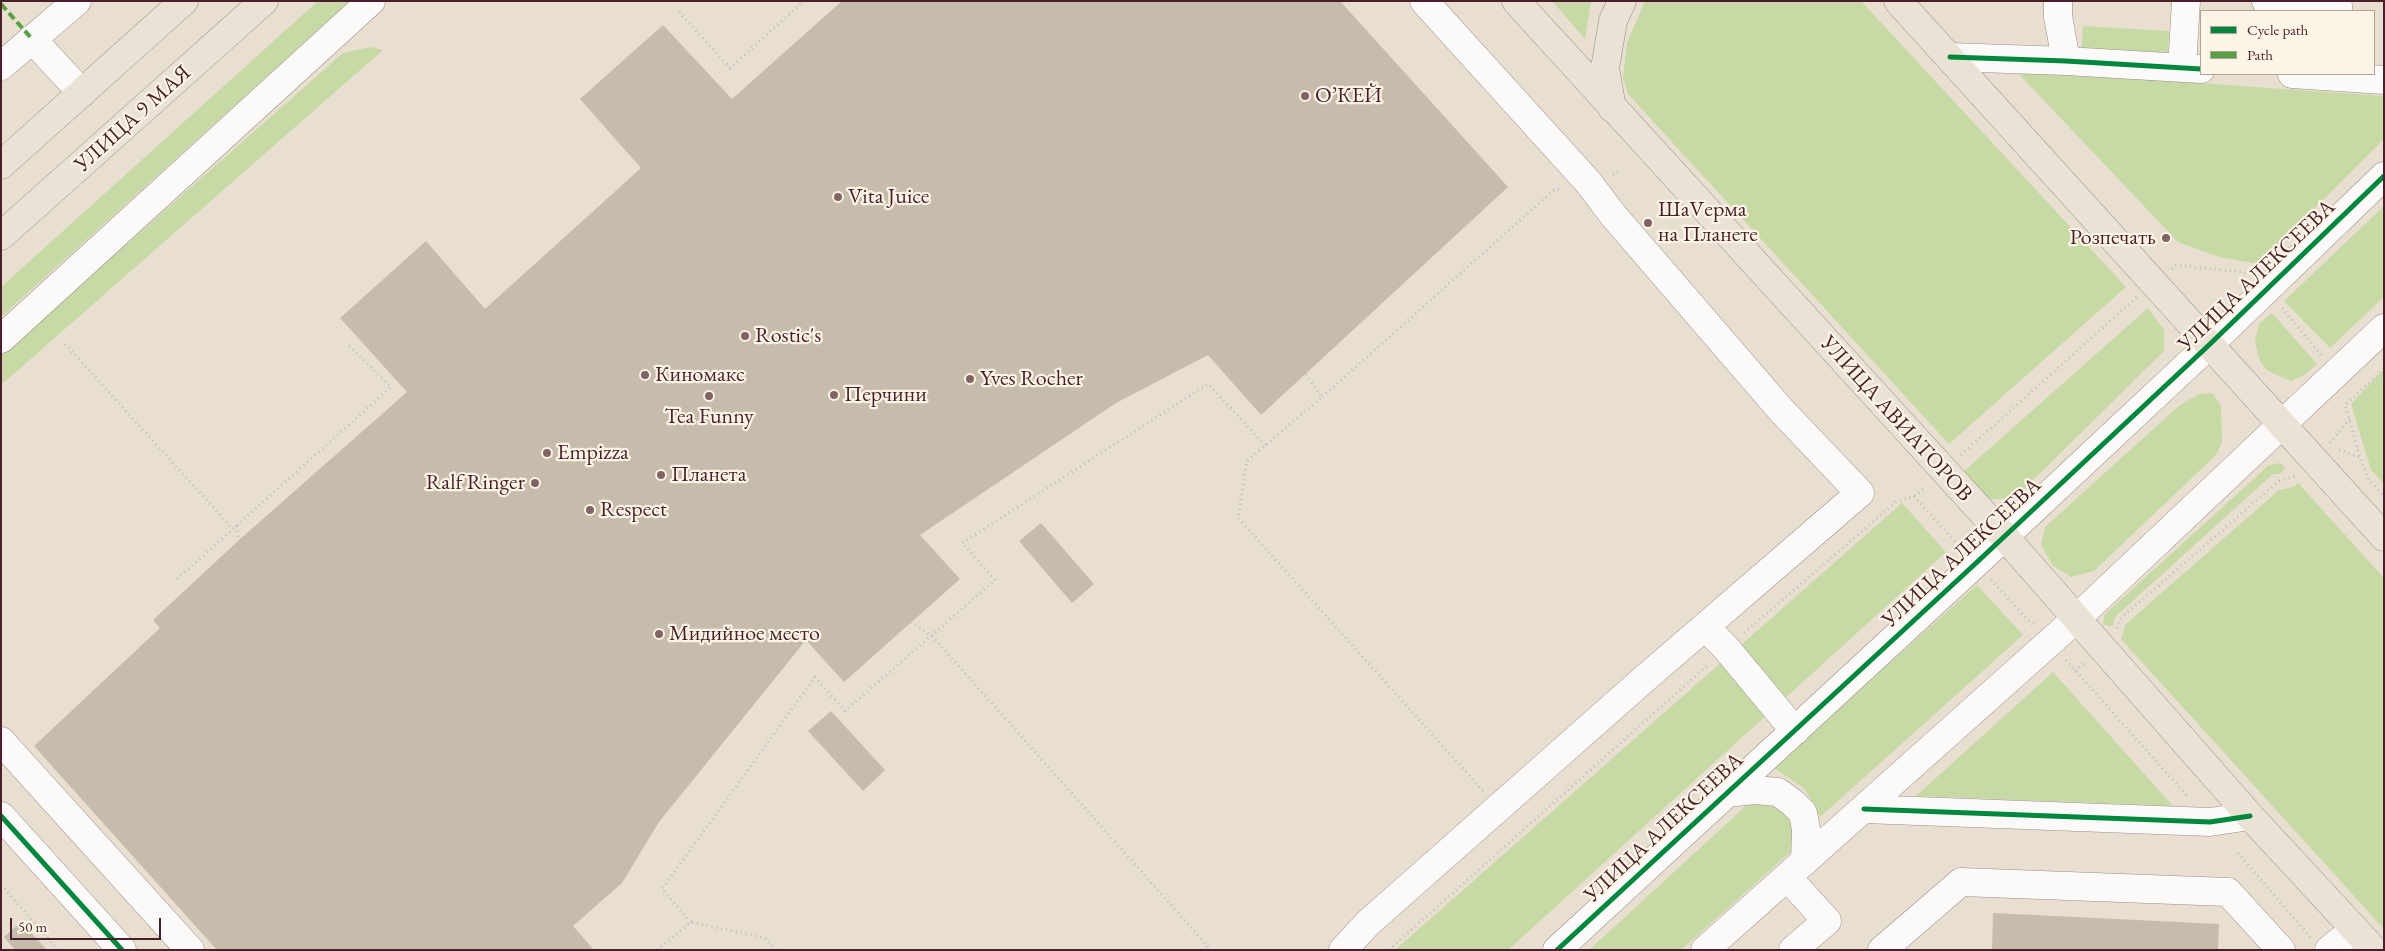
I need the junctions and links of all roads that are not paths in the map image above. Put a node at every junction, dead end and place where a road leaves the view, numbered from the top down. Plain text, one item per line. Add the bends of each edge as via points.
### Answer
1 (77, 1) edge
2 (184, 1) edge
3 (264, 1) edge
4 (371, 1) edge
5 (1424, 1) edge
6 (1516, 1) edge
7 (1622, 1) edge
8 (1898, 1) edge
9 (2058, 1) edge
10 (2186, 1) edge
11 (2266, 1) edge
12 (2338, 10) edge
13 (32, 39) junction
14 (1950, 57) junction
15 (2066, 61) junction
16 (1, 66) edge
17 (2192, 68) edge
18 (2334, 75) edge
19 (2384, 80) edge
20 (82, 92) junction
21 (1612, 108) junction
22 (1, 166) edge
23 (2384, 176) edge
24 (1, 236) edge
25 (2384, 328) edge
26 (1, 339) edge
27 (2209, 345) junction
28 (2282, 424) junction
29 (2004, 536) junction
30 (2384, 537) edge
31 (2077, 618) junction
32 (1705, 627) junction
33 (1794, 731) junction
34 (1, 741) edge
35 (1726, 793) junction
36 (1864, 808) junction
37 (1, 816) edge
38 (2250, 816) junction
39 (1796, 870) junction
40 (2354, 929) junction
41 (2323, 947) edge
42 (1710, 948) edge
43 (1348, 949) edge
44 (122, 950) edge
45 (190, 950) edge
46 (1557, 950) edge
47 (1793, 950) edge
48 (1882, 950) edge
49 (2280, 950) edge
50 (2374, 950) edge

1 - 13 street
2 - 20 main road
3 - 24 main road, УЛИЦА 9 МАЯ
4 - 26 street
5 - 32 street via 1588,182 1781,410 1860,493
6 - 21 main road, УЛИЦА АВИАТОРОВ
7 - 21 main road via 1613,20 1605,68
8 - 14 main road
9 - 15 street
10 - 17 street
11 - 12 street via 2338,6
13 - 16 street
13 - 20 street
14 - 15 street
14 - 27 main road
15 - 17 street
18 - 19 street
20 - 22 main road
21 - 29 main road, УЛИЦА АВИАТОРОВ
23 - 27 street, УЛИЦА АЛЕКСЕЕВА
25 - 28 street
27 - 28 main road
27 - 29 street, УЛИЦА АЛЕКСЕЕВА
28 - 30 main road
28 - 31 street
29 - 31 main road, УЛИЦА АВИАТОРОВ
29 - 33 street, УЛИЦА АЛЕКСЕЕВА
31 - 36 street
31 - 38 main road, УЛИЦА АВИАТОРОВ
32 - 33 street
32 - 43 street via 1368,923
33 - 35 street, УЛИЦА АЛЕКСЕЕВА
34 - 45 street
35 - 39 street via 1778,792 1803,813 1806,830
35 - 46 street, УЛИЦА АЛЕКСЕЕВА
36 - 38 street via 2210,822
36 - 39 street
37 - 44 street
38 - 40 main road, УЛИЦА АВИАТОРОВ
39 - 42 street
39 - 47 street via 1826,921
40 - 41 street
40 - 50 main road, УЛИЦА АВИАТОРОВ
48 - 49 street via 1961,882 2228,892

